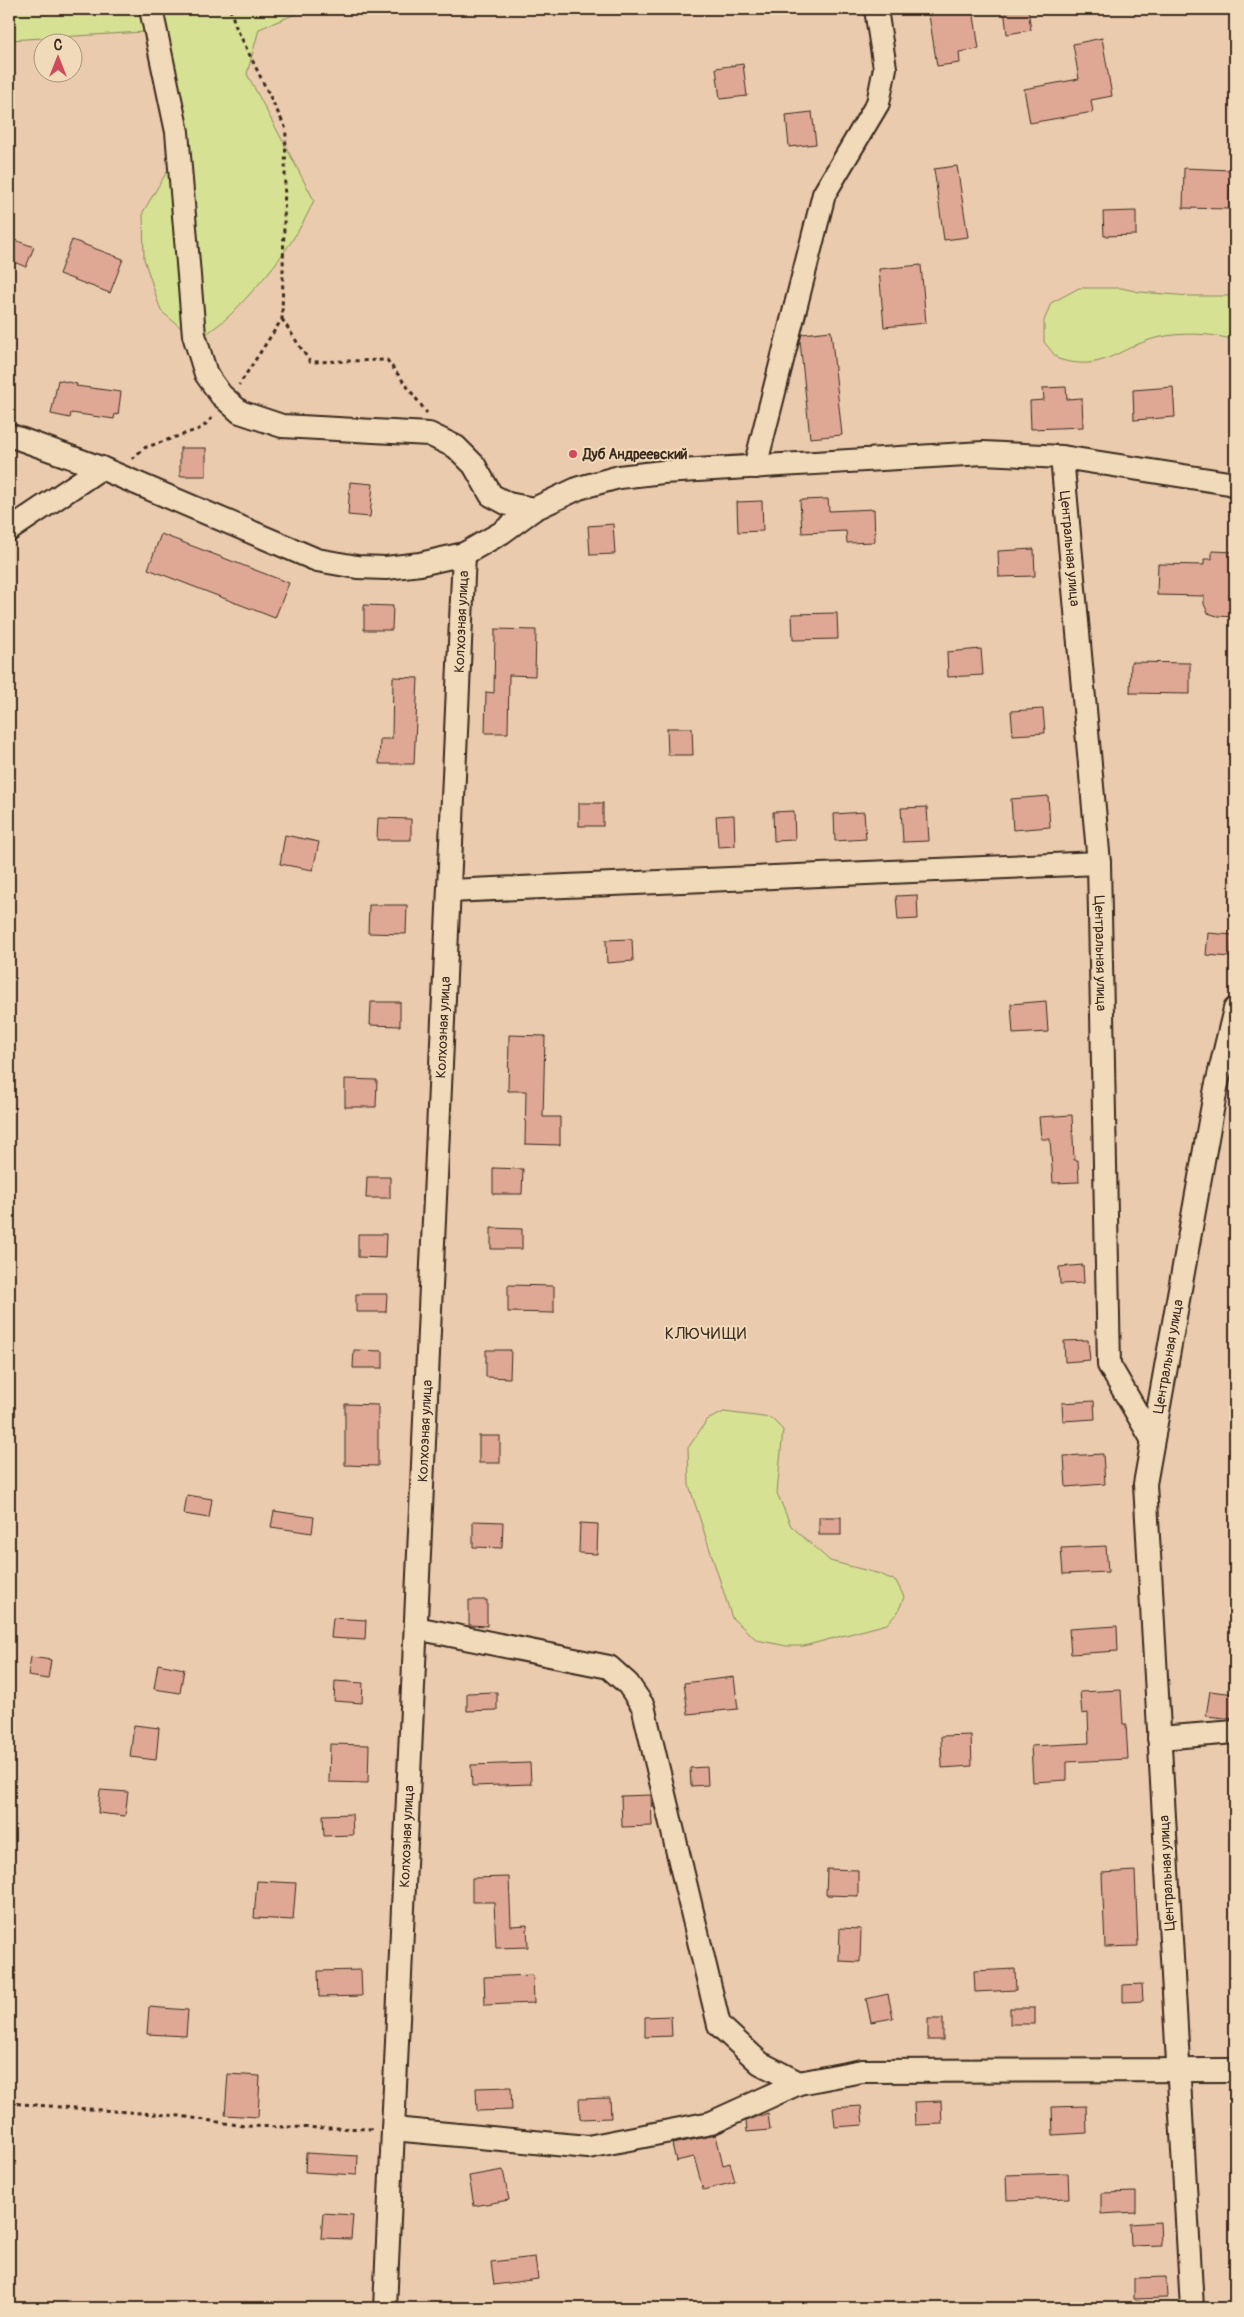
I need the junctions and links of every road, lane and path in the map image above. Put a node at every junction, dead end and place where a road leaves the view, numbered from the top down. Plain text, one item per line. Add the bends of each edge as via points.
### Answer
1 (151, 9) edge
2 (230, 9) edge
3 (876, 9) edge
4 (282, 318) junction
5 (228, 402) junction
6 (9, 435) edge
7 (450, 444) junction
8 (1062, 457) junction
9 (755, 467) junction
10 (108, 471) junction
11 (1235, 484) edge
12 (534, 509) junction
13 (9, 530) edge
14 (464, 554) junction
15 (1099, 863) junction
16 (449, 891) junction
17 (1235, 1009) edge
18 (1226, 1090) edge
19 (1152, 1439) junction
20 (416, 1628) junction
21 (1235, 1732) edge
22 (1159, 1738) junction
23 (1235, 2070) edge
24 (1178, 2071) junction
25 (799, 2083) junction
26 (9, 2102) edge
27 (393, 2129) junction
28 (386, 2308) edge
29 (1192, 2308) edge

1 - 5 street via 177,132 194,335 206,374
2 - 4 path via 286,128
3 - 9 street via 885,68 878,103 824,194
4 - 5 path
4 - 7 path via 310,362 386,360
5 - 7 street via 240,412 282,426 429,434
5 - 10 path via 202,428 144,448
6 - 10 street
7 - 12 street via 474,465 491,495 508,504
8 - 9 street via 983,453
8 - 11 street
8 - 15 street, Центральная улица
9 - 12 street via 619,477 578,488
10 - 13 street
10 - 14 street via 317,560 386,568
12 - 14 street
14 - 16 street, Колхозная улица
15 - 16 street
15 - 19 street, Центральная улица via 1109,1364
16 - 20 street, Колхозная улица
17 - 18 street, Центральная улица
18 - 19 street, Центральная улица
19 - 22 street, Центральная улица via 1145,1484
20 - 25 street via 609,1667 628,1684 643,1706 719,2024 760,2063
20 - 27 street, Колхозная улица
21 - 22 street
22 - 24 street, Центральная улица
23 - 24 street
24 - 25 street via 862,2070
24 - 29 street, Центральная улица
25 - 27 street via 711,2123 588,2147
26 - 27 path via 180,2116 244,2126
27 - 28 street, Колхозная улица

